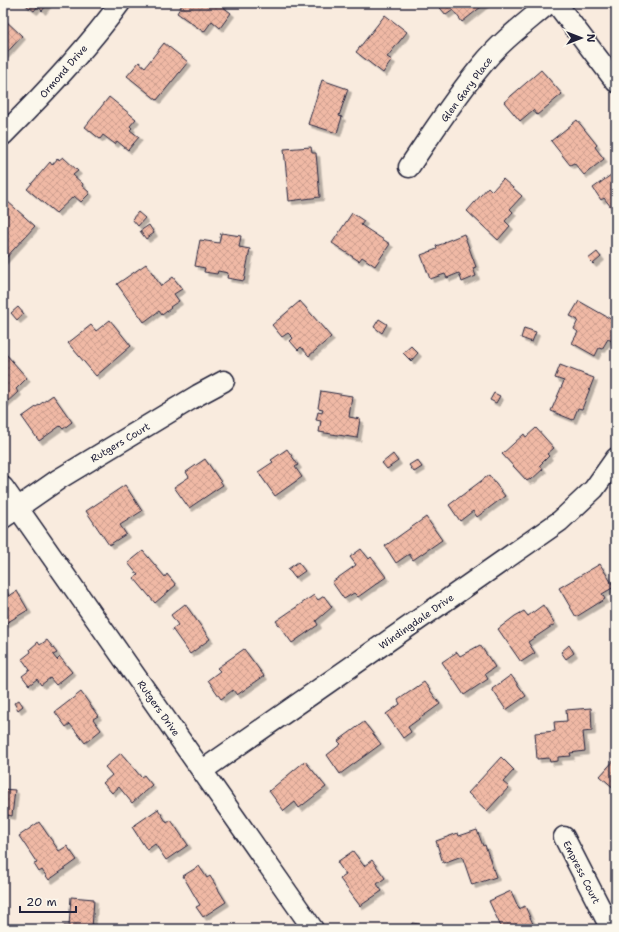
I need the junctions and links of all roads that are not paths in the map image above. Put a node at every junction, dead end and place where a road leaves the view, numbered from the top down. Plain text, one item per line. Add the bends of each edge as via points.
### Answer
1 (120, 3) edge
2 (549, 3) edge
3 (556, 3) edge
4 (616, 82) edge
5 (3, 135) edge
6 (409, 167) dead end
7 (224, 381) dead end
8 (616, 458) edge
9 (3, 488) edge
10 (10, 513) edge
11 (203, 770) junction
12 (564, 837) dead end
13 (313, 929) edge
14 (611, 929) edge

1 - 5 street, Ormond Drive via 45,92
2 - 6 street, Glen Gary Place via 507,39 483,64
3 - 4 street
7 - 10 street, Rutgers Court via 59,479
8 - 11 street, Windingdale Drive via 594,489 560,521
9 - 10 street, Rutgers Drive
10 - 11 street, Rutgers Drive
11 - 13 street, Rutgers Drive
12 - 14 street, Empress Court

